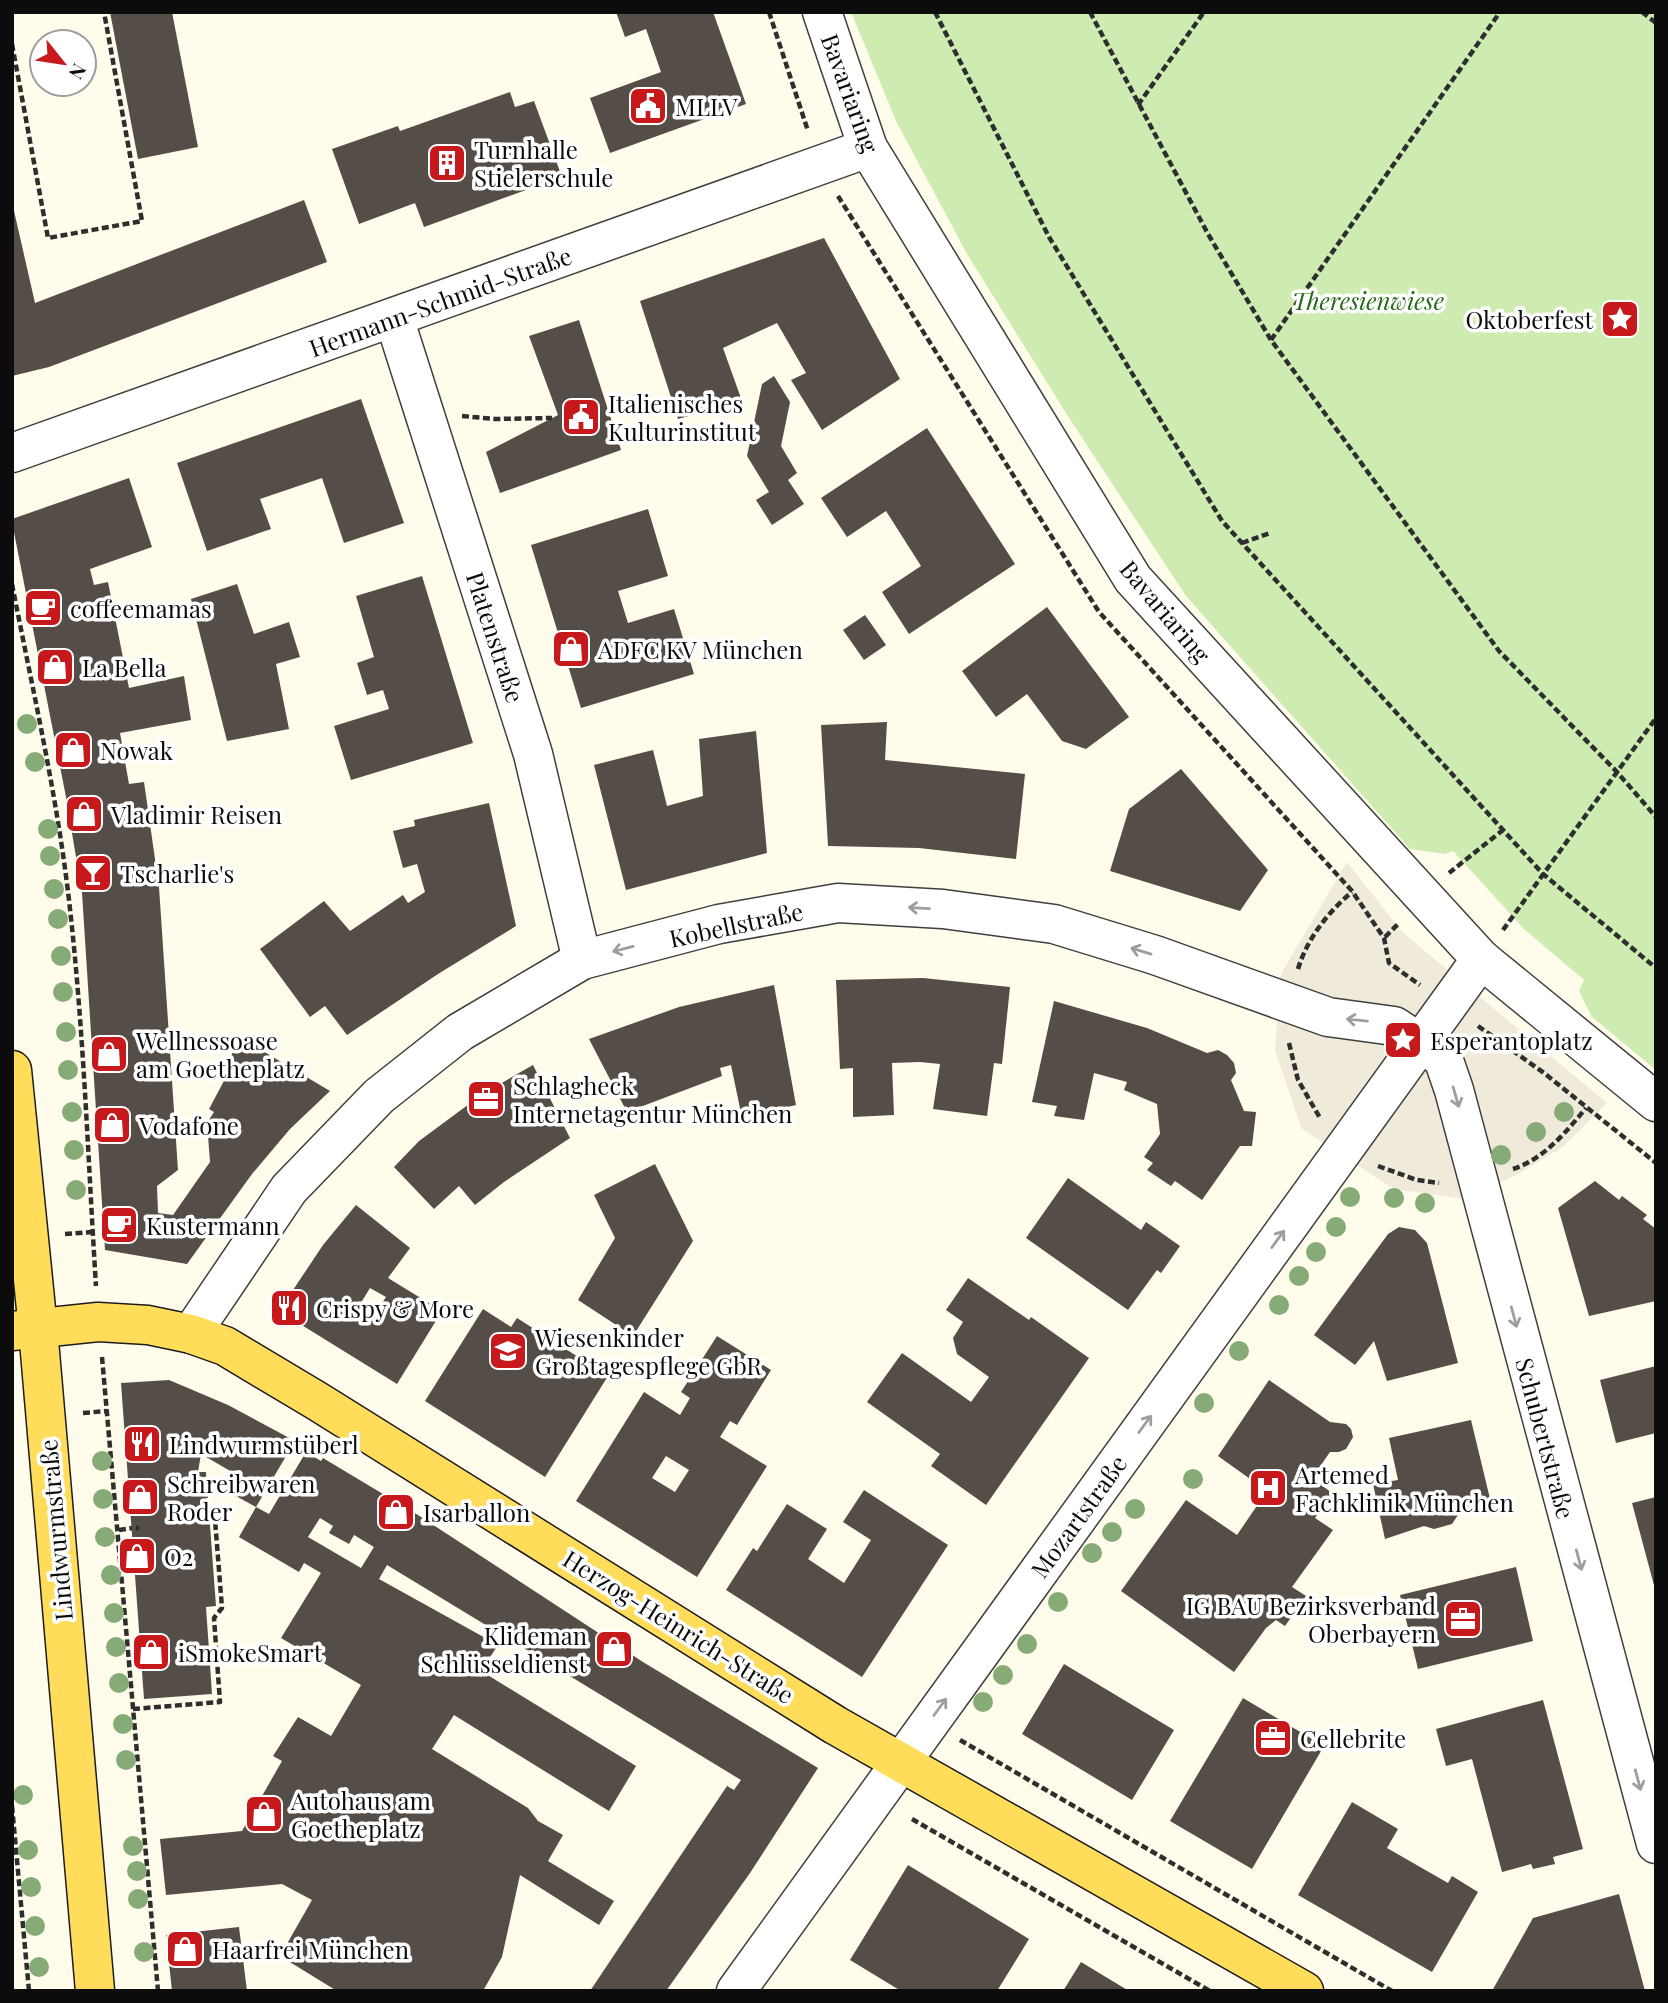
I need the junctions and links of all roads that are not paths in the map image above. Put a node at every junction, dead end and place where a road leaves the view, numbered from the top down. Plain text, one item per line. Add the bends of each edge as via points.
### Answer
1 (821, 12) edge
2 (868, 148) junction
3 (394, 317) junction
4 (12, 453) edge
5 (1482, 959) junction
6 (582, 960) junction
7 (1421, 1042) junction
8 (12, 1070) edge
9 (1656, 1102) edge
10 (25, 1330) edge
11 (191, 1334) junction
12 (900, 1763) junction
13 (1656, 1844) edge
14 (95, 1991) edge
15 (736, 1991) edge
16 (1304, 1991) edge

1 - 2 street, Bavariaring
2 - 3 street, Hermann-Schmid-Straße
2 - 5 street, Bavariaring via 1133,579
3 - 4 street, Hermann-Schmid-Straße
3 - 6 street, Platenstraße via 533,754
5 - 7 street
5 - 9 street, Bavariaring
7 -> 6 street, Kobellstraße via 1394,1026 1328,1017 1054,924 943,909 838,903 719,924
6 - 11 street, Kobellstraße via 460,1032 379,1096 289,1189
12 -> 7 street, Mozartstraße
7 -> 13 street, Schubertstraße via 1443,1058 1454,1090
8 - 10 main road, Lindwurmstraße
10 - 11 main road, Herzog-Heinrich-Straße via 98,1322
10 - 14 main road, Lindwurmstraße
11 - 12 main road, Herzog-Heinrich-Straße via 257,1364
12 - 15 street, Mozartstraße
12 - 16 main road, Herzog-Heinrich-Straße

